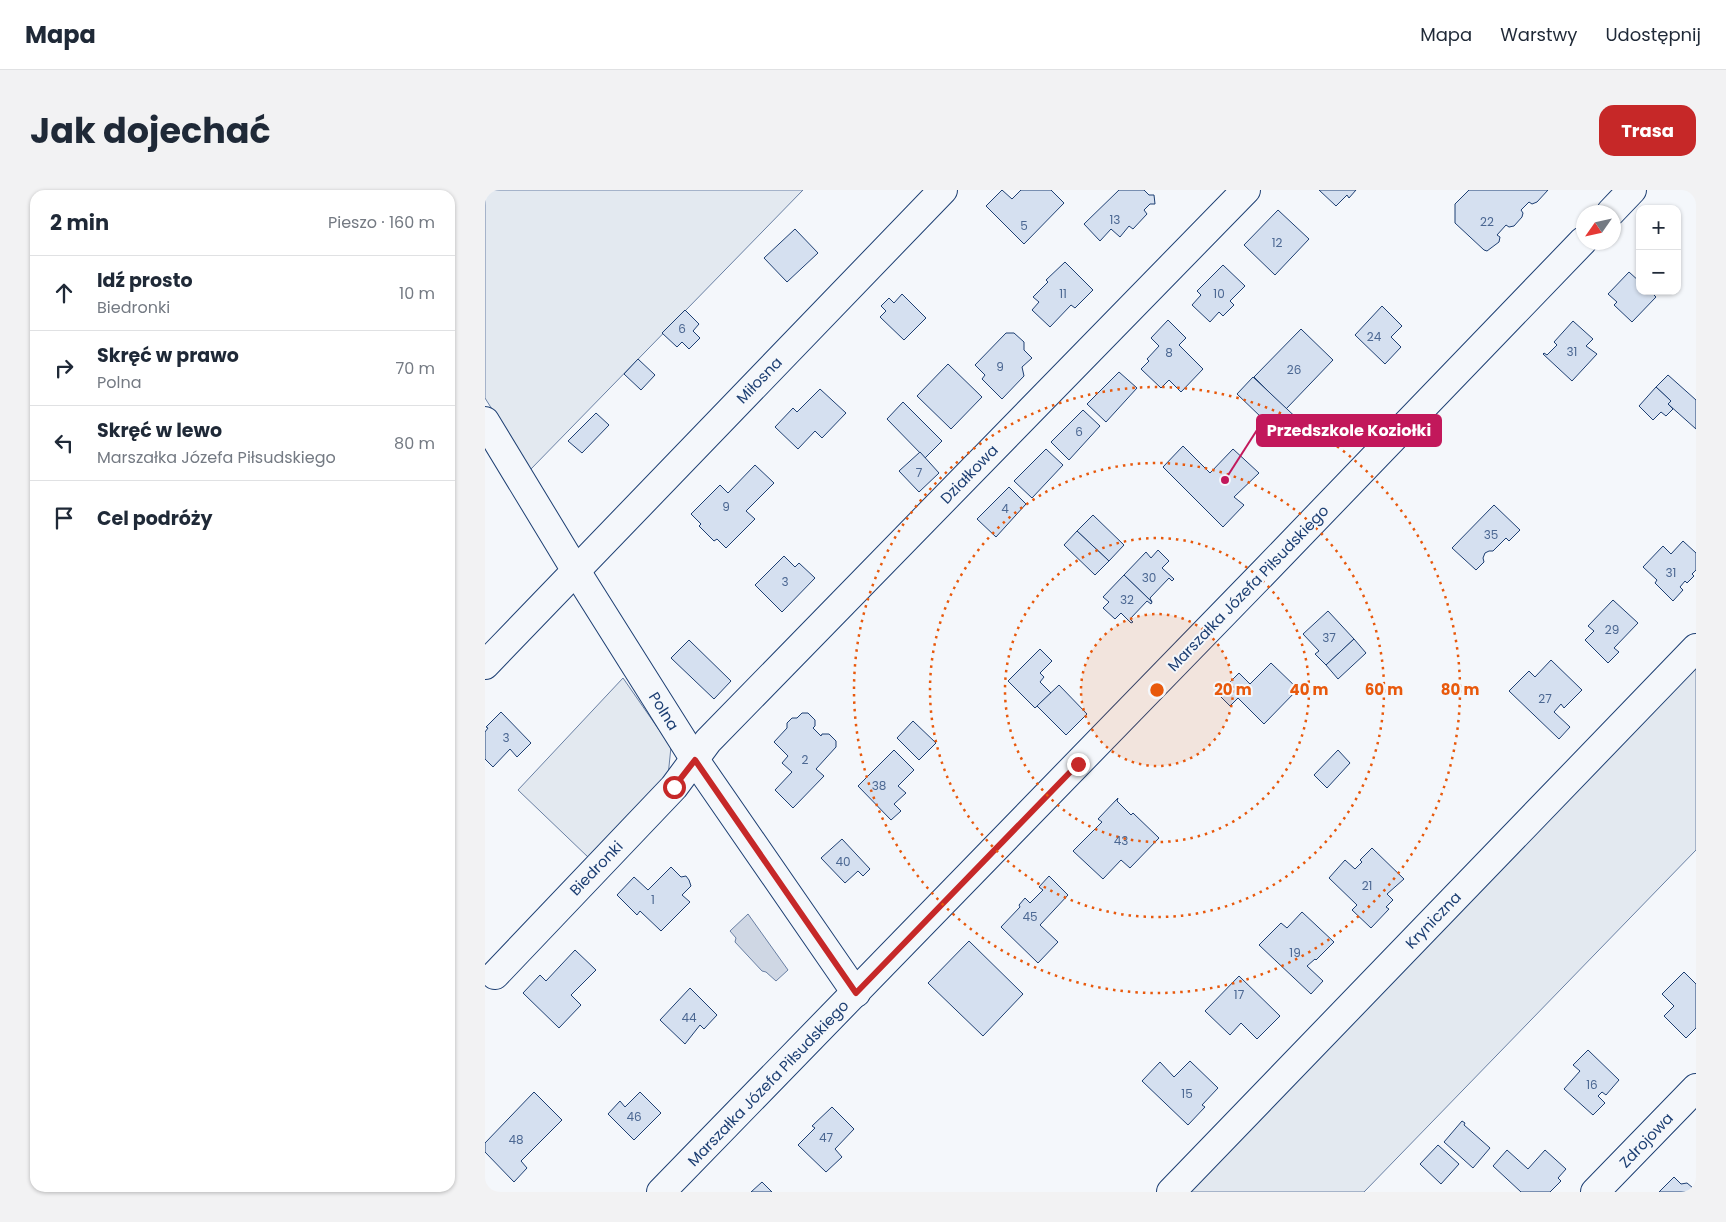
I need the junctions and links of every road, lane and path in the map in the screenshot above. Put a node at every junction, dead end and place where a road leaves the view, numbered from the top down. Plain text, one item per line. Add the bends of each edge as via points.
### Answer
1 (943, 190) edge
2 (1246, 190) edge
3 (1632, 190) edge
4 (1618, 205) edge
5 (1576, 248) edge
6 (485, 422) edge
7 (576, 571) junction
8 (1696, 648) edge
9 (485, 665) edge
10 (695, 760) junction
11 (495, 975) dead end
12 (856, 993) junction
13 (1696, 1088) edge
14 (661, 1192) edge
15 (1171, 1192) edge
16 (1595, 1192) edge

1 - 7 street, Miłosna
2 - 10 street, Działkowa via 708,741
3 - 4 street
5 - 12 street, Marszałka Józefa Piłsudskiego
6 - 7 street, Polna
7 - 9 street, Miłosna
7 - 10 street, Polna
8 - 15 street, Kryniczna
10 - 11 street, Biedronki via 674,787
10 - 12 street, Polna
12 - 14 street, Marszałka Józefa Piłsudskiego
13 - 16 street, Zdrojowa

